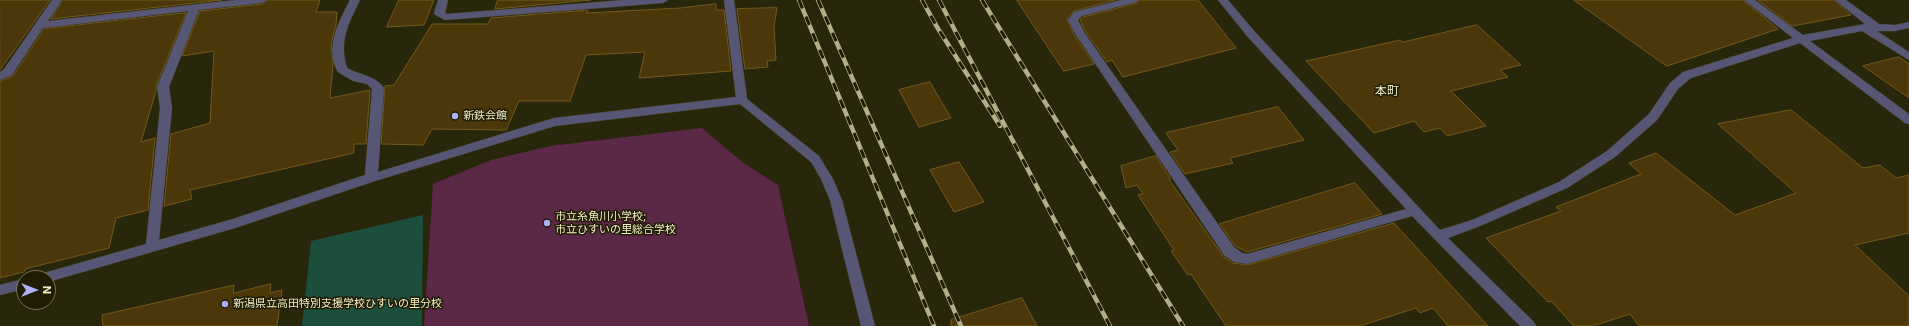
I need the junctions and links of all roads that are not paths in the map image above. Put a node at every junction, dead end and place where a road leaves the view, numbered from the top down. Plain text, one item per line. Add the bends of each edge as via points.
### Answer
1 (58, 0) edge
2 (262, 0) edge
3 (355, 0) edge
4 (443, 0) edge
5 (663, 0) edge
6 (729, 0) edge
7 (1133, 0) edge
8 (1223, 0) edge
9 (1749, 0) edge
10 (1840, 0) edge
11 (195, 8) junction
12 (41, 25) junction
13 (1909, 25) edge
14 (1864, 27) junction
15 (1876, 27) junction
16 (1802, 39) junction
17 (1909, 57) edge
18 (0, 76) edge
19 (742, 100) junction
20 (1909, 120) edge
21 (371, 178) junction
22 (1415, 211) junction
23 (1438, 236) junction
24 (152, 247) junction
25 (56, 275) edge
26 (16, 286) edge
27 (0, 290) edge
28 (868, 326) edge
29 (1529, 326) edge

1 - 12 street
2 - 11 street
3 - 21 street via 339,34 338,56 342,70 357,78 371,81 378,88
4 - 5 street via 438,14 445,17
6 - 19 street
7 - 22 street via 1078,14 1073,20 1229,251 1247,259
8 - 22 street via 1251,34
9 - 16 street
10 - 15 street
11 - 12 street
11 - 24 street via 163,87 166,108
12 - 18 street via 8,72
13 - 15 street via 1895,28
14 - 15 street
14 - 16 street
14 - 17 street
16 - 20 street
16 - 23 street via 1687,75 1674,86 1653,116 1611,154 1563,185 1476,223
19 - 21 street via 554,122
19 - 28 street via 815,159 827,179 836,200
21 - 24 street via 235,223
22 - 23 street
23 - 29 street
24 - 25 street
26 - 27 street

